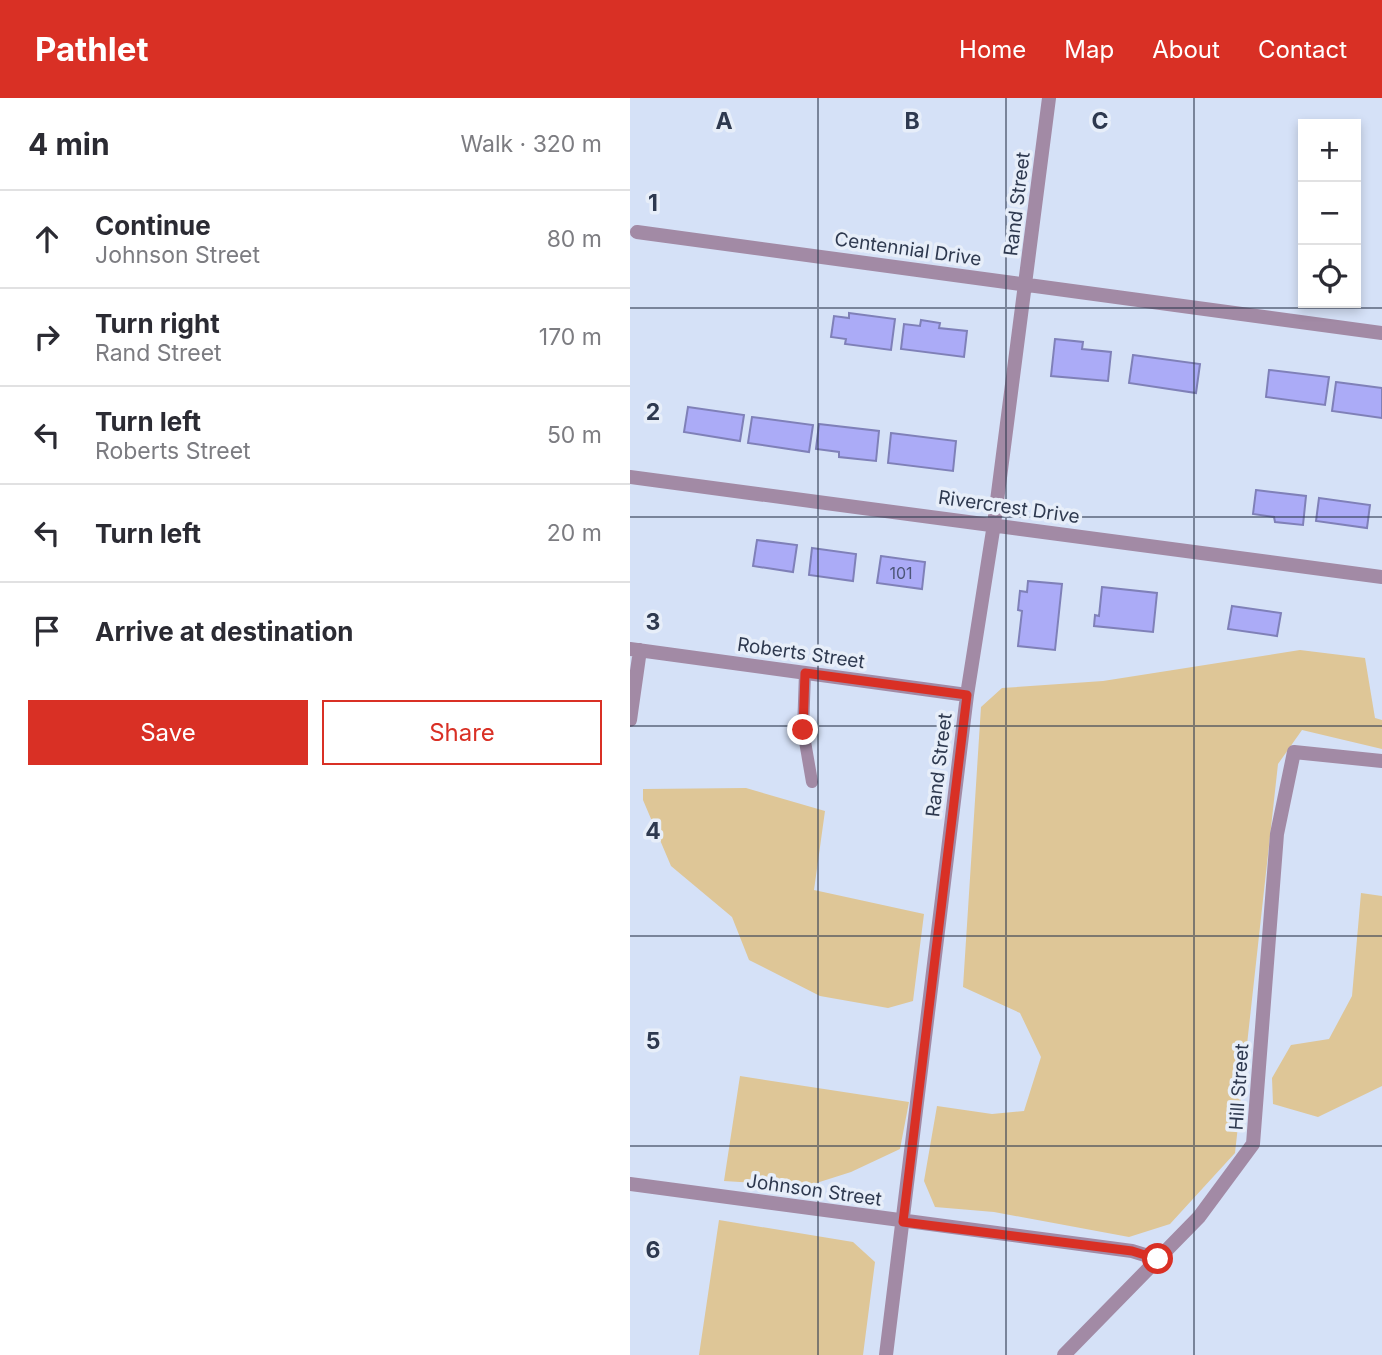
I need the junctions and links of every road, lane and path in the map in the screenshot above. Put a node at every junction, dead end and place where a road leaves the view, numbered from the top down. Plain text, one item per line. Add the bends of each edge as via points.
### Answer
1 (1049, 98) edge
2 (637, 232) dead end
3 (1026, 285) junction
4 (1382, 333) edge
5 (630, 477) edge
6 (994, 524) junction
7 (1382, 577) edge
8 (635, 650) edge
9 (805, 673) junction
10 (967, 695) junction
11 (630, 720) edge
12 (1382, 761) edge
13 (812, 782) dead end
14 (630, 1184) edge
15 (903, 1222) junction
16 (1158, 1259) junction
17 (886, 1355) edge
18 (1064, 1355) edge

1 - 3 street, Rand Street
2 - 3 street, Centennial Drive
3 - 4 street, Centennial Drive
3 - 6 street, Rand Street
5 - 6 street, Rivercrest Drive
6 - 7 street, Rivercrest Drive
6 - 10 street, Rand Street
8 - 9 street, Roberts Street
8 - 11 street
9 - 10 street, Roberts Street
9 - 13 lane via 803,730
10 - 15 street, Rand Street
12 - 16 street, Hill Street via 1294,752 1277,834 1254,1144 1199,1217
14 - 15 street, Johnson Street
15 - 16 street, Johnson Street via 1132,1251
15 - 17 street, Rand Street
16 - 18 street, Hill Street

